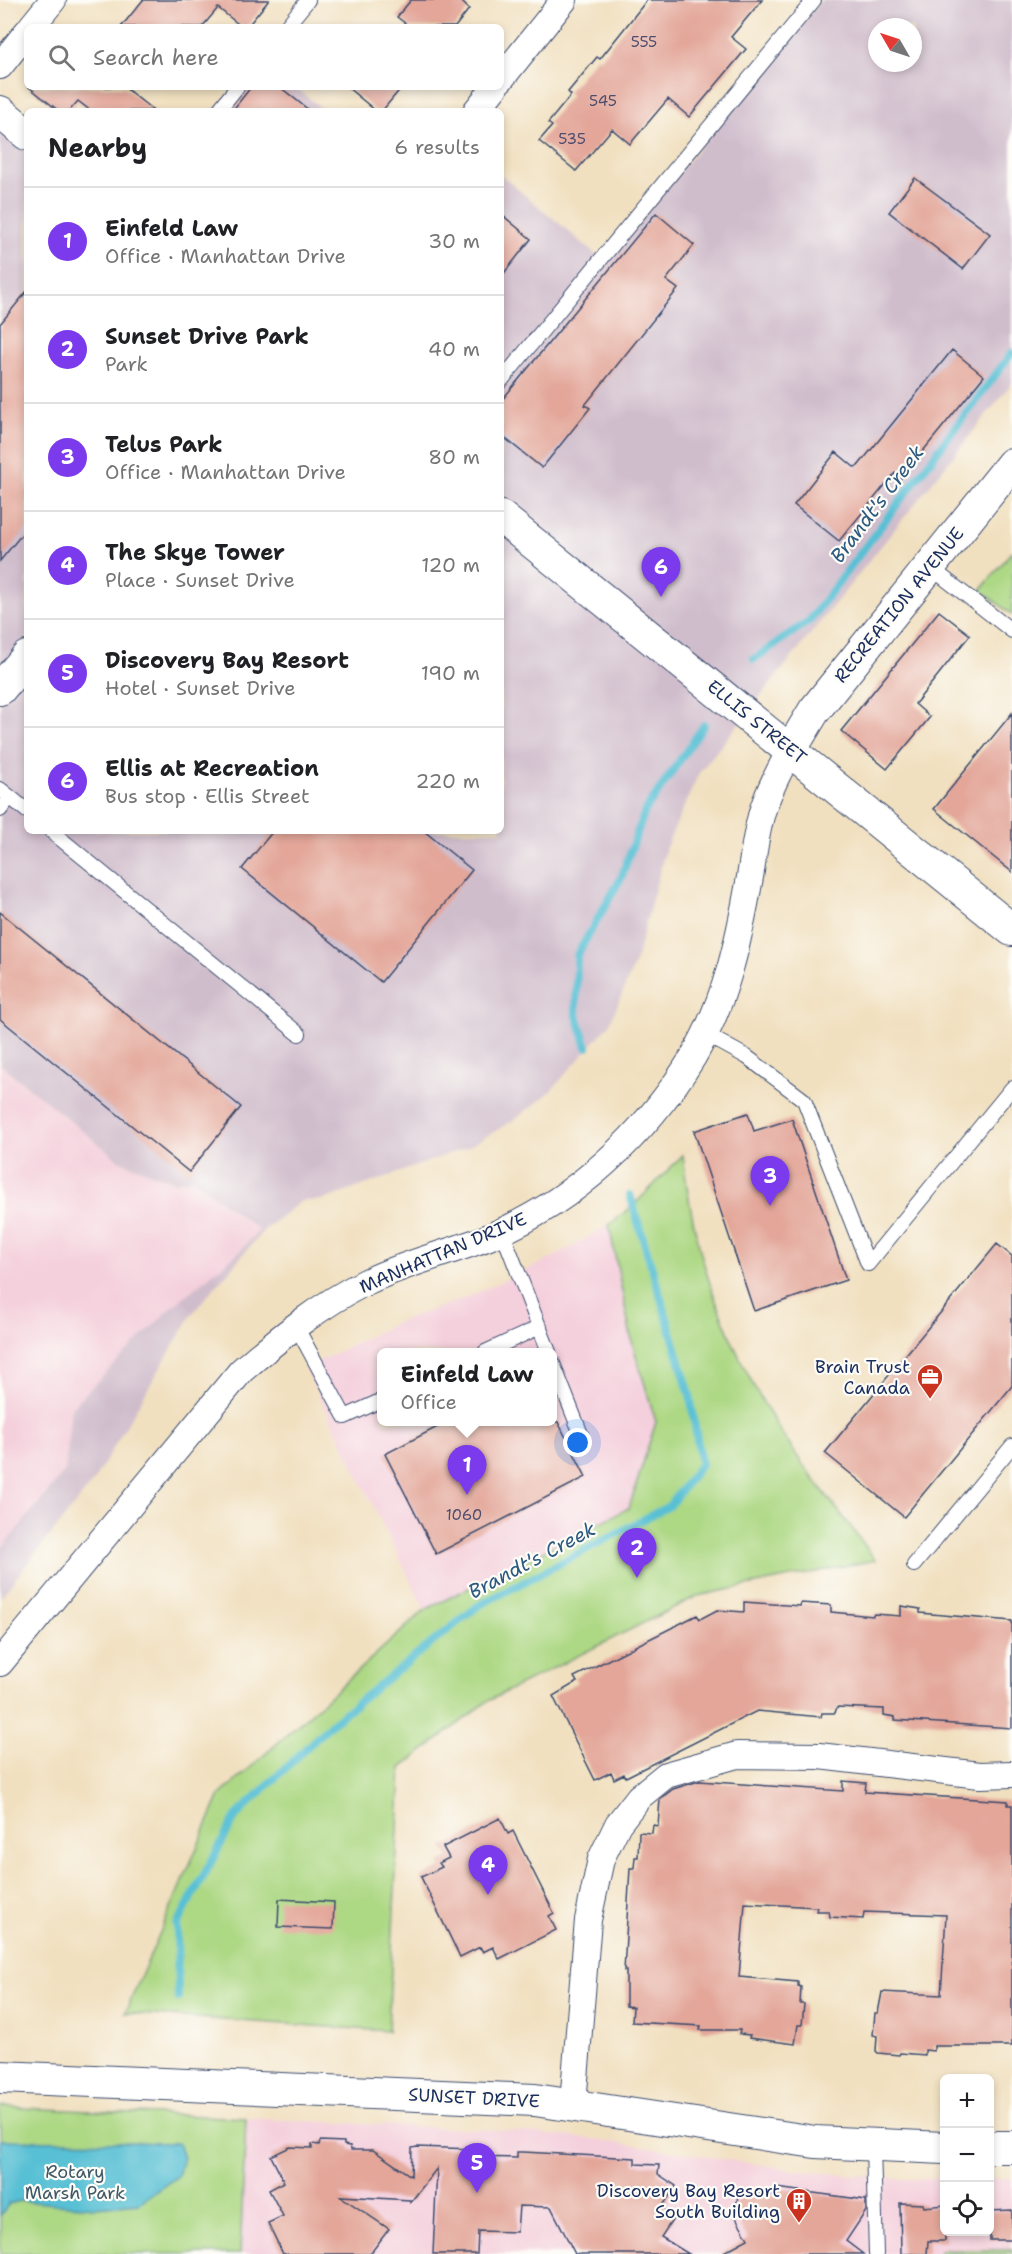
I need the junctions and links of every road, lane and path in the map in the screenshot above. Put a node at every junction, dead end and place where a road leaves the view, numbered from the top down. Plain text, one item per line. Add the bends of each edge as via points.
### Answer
1 (53, 0) edge
2 (308, 0) edge
3 (564, 0) edge
4 (814, 0) edge
5 (33, 24) edge
6 (288, 24) edge
7 (24, 36) edge
8 (0, 66) edge
9 (504, 75) edge
10 (235, 90) edge
11 (493, 90) edge
12 (220, 108) edge
13 (478, 108) edge
14 (0, 112) edge
15 (24, 132) edge
16 (504, 377) edge
17 (1012, 465) edge
18 (504, 520) edge
19 (930, 567) junction
20 (1012, 631) edge
21 (24, 661) edge
22 (0, 689) edge
23 (791, 749) junction
24 (5, 793) edge
25 (24, 809) edge
26 (0, 810) edge
27 (55, 834) edge
28 (1012, 930) edge
29 (299, 1034) dead end
30 (705, 1034) junction
31 (1012, 1088) edge
32 (502, 1231) junction
33 (296, 1326) junction
34 (540, 1327) junction
35 (496, 1348) edge
36 (547, 1348) edge
37 (557, 1374) edge
38 (377, 1402) edge
39 (581, 1434) dead end
40 (1012, 1446) edge
41 (914, 1565) dead end
42 (0, 1663) edge
43 (1012, 1774) edge
44 (0, 2077) edge
45 (573, 2104) junction
46 (873, 2146) junction
47 (994, 2147) edge
48 (1012, 2147) edge
49 (940, 2148) edge
50 (876, 2254) edge

1 - 5 street
2 - 6 lane
3 - 9 street
4 - 16 lane
7 - 8 street
10 - 12 lane
11 - 13 street
14 - 15 street
17 - 19 street, RECREATION AVENUE
18 - 23 street, ELLIS STREET
19 - 20 lane
19 - 23 street, RECREATION AVENUE via 814,711
21 - 22 street
23 - 28 street, ELLIS STREET
23 - 30 street, MANHATTAN DRIVE via 763,807 738,945 720,1004
24 - 25 lane
24 - 26 lane
27 - 29 lane
30 - 31 lane via 747,1057 804,1100 868,1264
30 - 32 street, MANHATTAN DRIVE via 668,1096 623,1145 576,1187
32 - 33 street, MANHATTAN DRIVE via 367,1282
32 - 34 lane
33 - 38 lane via 345,1417
33 - 42 street, MANHATTAN DRIVE via 241,1371
34 - 35 lane
34 - 36 lane
37 - 39 lane
40 - 41 lane
43 - 45 street via 980,1775 819,1756 737,1755 666,1774 639,1797 618,1824 601,1859 588,1920
44 - 45 street, SUNSET DRIVE
45 - 46 street, SUNSET DRIVE via 815,2142
46 - 49 street, SUNSET DRIVE
46 - 50 lane
47 - 48 street

